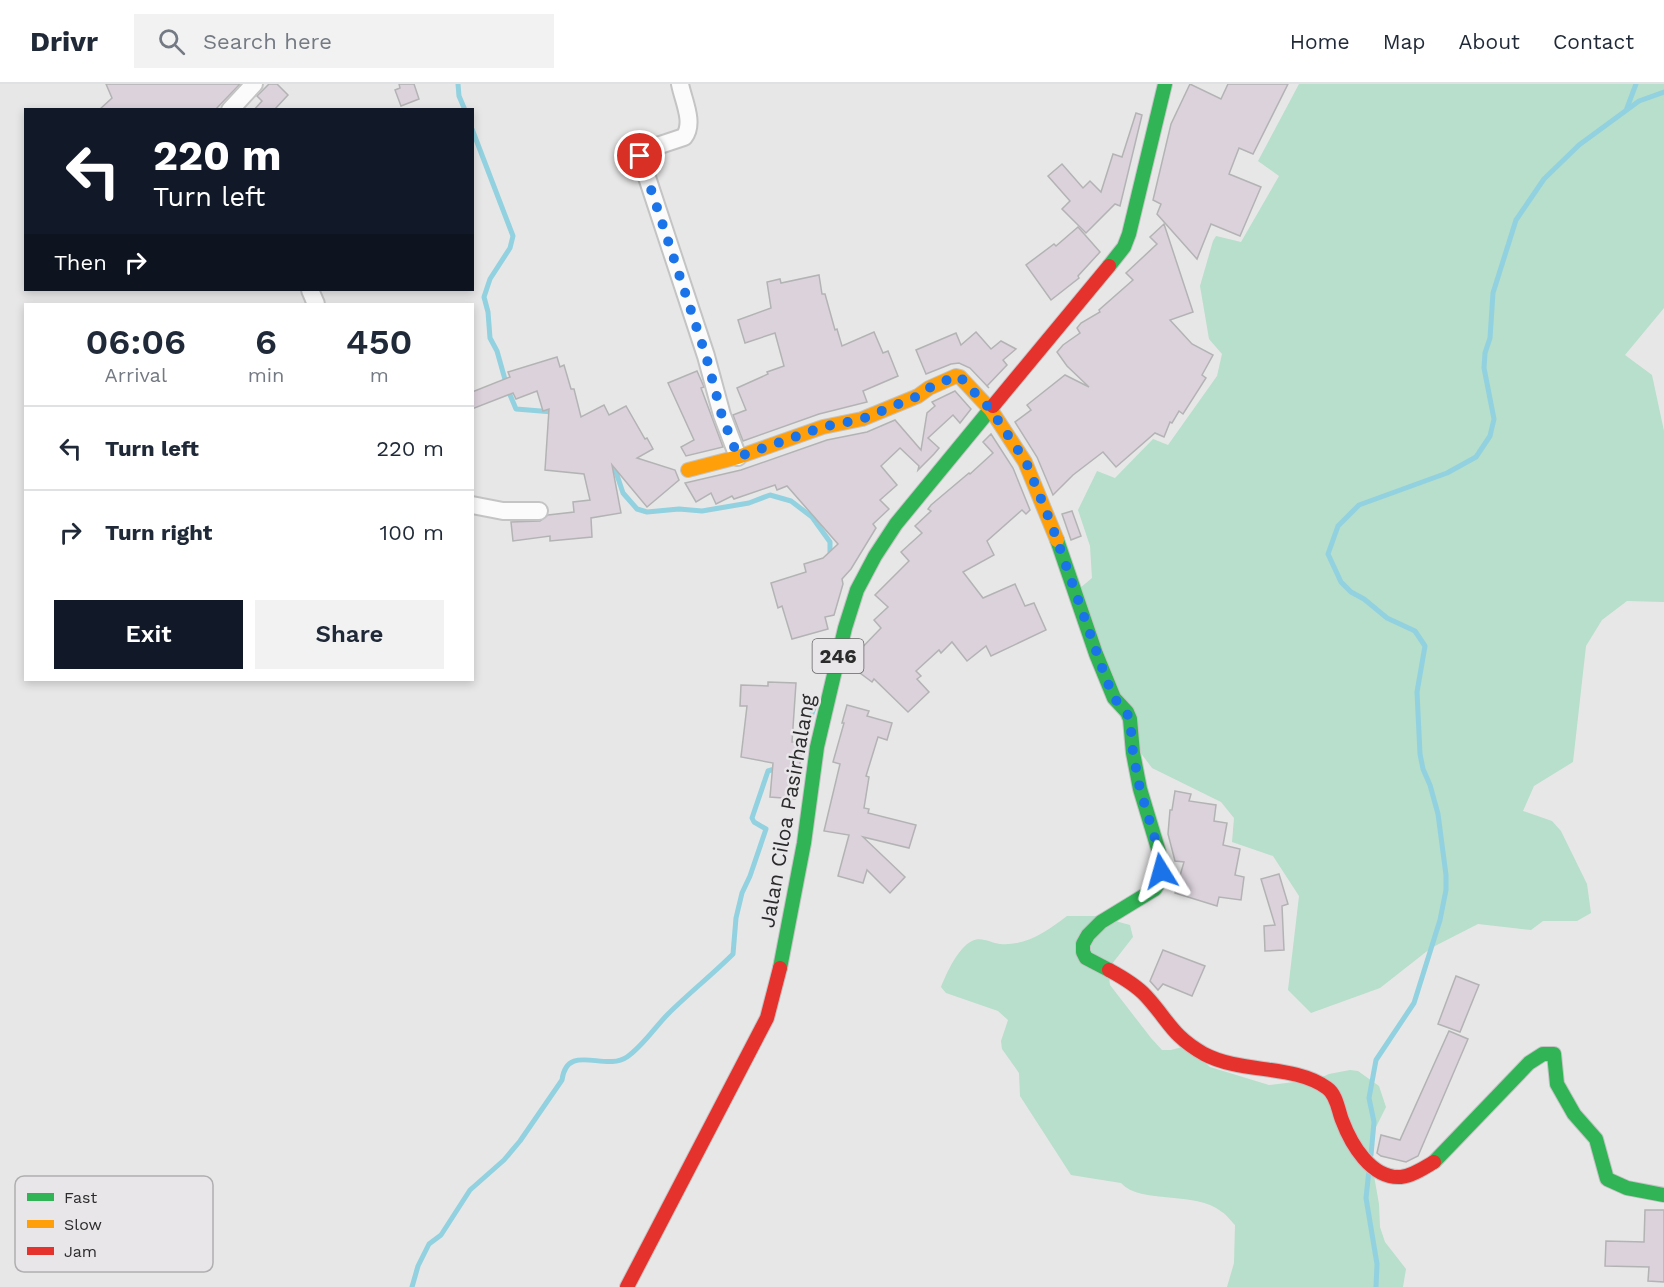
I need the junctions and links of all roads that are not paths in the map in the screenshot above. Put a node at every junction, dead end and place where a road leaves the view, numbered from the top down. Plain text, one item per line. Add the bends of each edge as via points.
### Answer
1 (254, 84) edge
2 (680, 84) edge
3 (1165, 84) edge
4 (232, 108) edge
5 (991, 410) junction
6 (738, 457) junction
7 (688, 470) dead end
8 (474, 505) edge
9 (539, 511) dead end
10 (1664, 1194) edge
11 (627, 1287) edge

1 - 4 street
2 - 6 street via 688,133 642,151 640,156
3 - 5 street, Jalan Ciloa Pasirhalang / 246 via 1124,247
5 - 6 street via 956,376 862,419 823,427
5 - 10 street via 1026,462 1105,676 1114,698 1130,719 1140,789 1162,862 1161,879 1155,889 1088,934 1083,944 1086,957 1142,991 1174,1033 1209,1057 1222,1063 1284,1073 1329,1090 1356,1147 1382,1174 1401,1177 1434,1162 1529,1063 1543,1054 1554,1054 1557,1084 1574,1114 1596,1139 1607,1179 1627,1188
5 - 11 street, Jalan Ciloa Pasirhalang / 246 via 896,524 857,590 844,628 817,747 802,855 768,1018
6 - 7 street
8 - 9 street via 503,511

